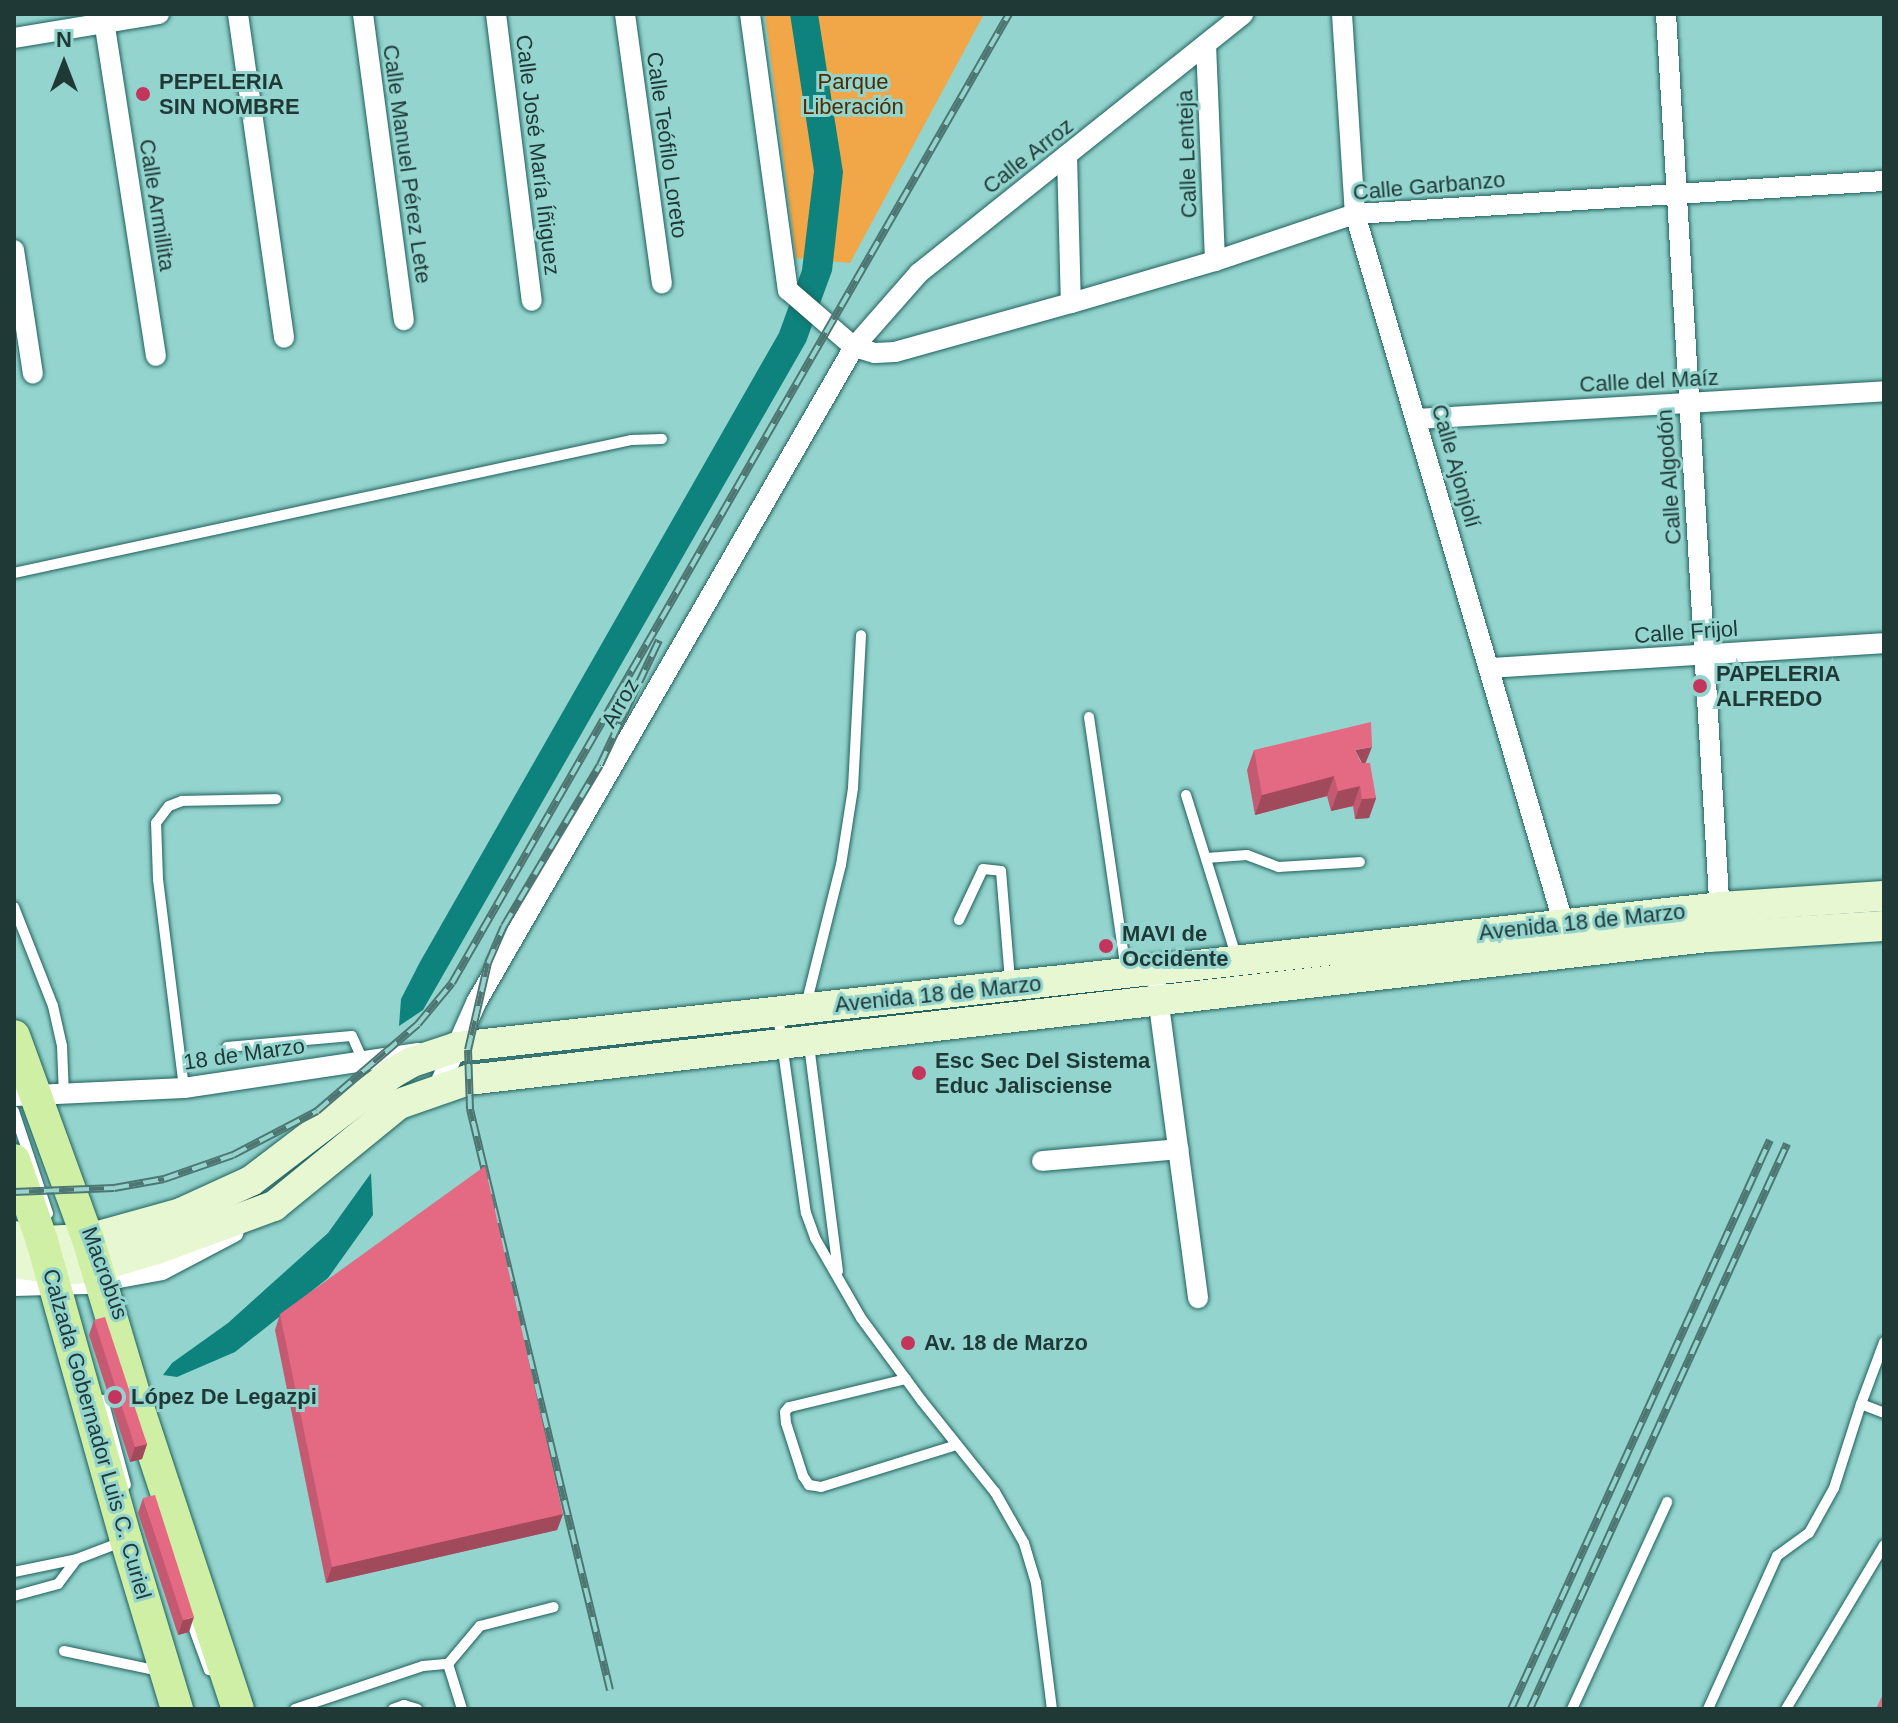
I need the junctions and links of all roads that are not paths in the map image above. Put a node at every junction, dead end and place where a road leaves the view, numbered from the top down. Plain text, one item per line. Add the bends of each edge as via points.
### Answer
1 (159, 14) edge
2 (238, 14) edge
3 (363, 14) edge
4 (496, 14) edge
5 (625, 14) edge
6 (750, 14) edge
7 (1243, 14) edge
8 (1342, 14) edge
9 (1666, 14) edge
10 (104, 20) edge
11 (14, 38) edge
12 (1206, 45) junction
13 (1067, 155) junction
14 (1884, 181) edge
15 (1675, 194) junction
16 (1355, 214) junction
17 (14, 250) edge
18 (1215, 261) junction
19 (662, 283) dead end
20 (532, 301) dead end
21 (1071, 303) junction
22 (404, 320) dead end
23 (284, 338) dead end
24 (854, 347) junction
25 (156, 356) dead end
26 (33, 374) dead end
27 (1884, 391) edge
28 (1688, 403) junction
29 (1418, 419) junction
30 (662, 439) dead end
31 (14, 573) edge
32 (861, 635) dead end
33 (1884, 643) edge
34 (1706, 655) junction
35 (1490, 668) junction
36 (1089, 717) dead end
37 (1186, 795) dead end
38 (276, 799) dead end
39 (1206, 858) junction
40 (1360, 862) dead end
41 (1884, 896) edge
42 (14, 907) edge
43 (959, 920) dead end
44 (1720, 922) junction
45 (1564, 925) junction
46 (1884, 926) edge
47 (1237, 961) junction
48 (1141, 971) junction
49 (1010, 986) junction
50 (1158, 1000) junction
51 (791, 1010) junction
52 (14, 1036) edge
53 (796, 1042) junction
54 (227, 1047) dead end
55 (457, 1047) junction
56 (363, 1061) junction
57 (184, 1088) junction
58 (438, 1088) junction
59 (28, 1100) edge
60 (37, 1138) dead end
61 (1178, 1149) junction
62 (14, 1160) edge
63 (1042, 1161) dead end
64 (62, 1207) dead end
65 (14, 1263) edge
66 (70, 1266) edge
67 (839, 1277) junction
68 (14, 1286) edge
69 (1198, 1298) dead end
70 (78, 1322) dead end
71 (1884, 1342) edge
72 (906, 1379) junction
73 (100, 1392) dead end
74 (1861, 1404) junction
75 (1884, 1413) edge
76 (957, 1445) junction
77 (150, 1482) dead end
78 (1667, 1502) dead end
79 (126, 1540) junction
80 (1884, 1545) edge
81 (77, 1559) junction
82 (14, 1572) edge
83 (14, 1596) edge
84 (186, 1605) edge
85 (554, 1607) dead end
86 (161, 1613) dead end
87 (64, 1651) dead end
88 (448, 1664) junction
89 (166, 1673) junction
90 (214, 1684) dead end
91 (177, 1709) edge
92 (238, 1709) edge
93 (295, 1709) edge
94 (393, 1709) edge
95 (417, 1709) edge
96 (462, 1709) edge
97 (1052, 1709) edge
98 (1572, 1709) edge
99 (1708, 1709) edge
100 (1786, 1709) edge

1 - 10 street
2 - 23 street
3 - 22 street, Calle Manuel Pérez Lete
4 - 20 street, Calle José María Íñiguez
5 - 19 street, Calle Teófilo Loreto
6 - 24 street via 788,290
7 - 12 street, Calle Arroz
8 - 16 street, Calle Ajonjolí
9 - 15 street, Calle Algodón
10 - 11 street
10 - 25 street, Calle Armillita
12 - 13 street, Calle Arroz
12 - 18 street, Calle Lenteja
13 - 21 street
13 - 24 street, Calle Arroz via 919,273
14 - 15 street, Calle Garbanzo
15 - 16 street, Calle Garbanzo
15 - 28 street, Calle Algodón
16 - 18 street, Calle Garbanzo
16 - 29 street, Calle Ajonjolí
17 - 26 street
18 - 21 street, Calle Garbanzo
21 - 24 street, Calle Garbanzo via 895,352
24 - 55 street, Arroz via 477,1001
27 - 28 street, Calle del Maíz
28 - 29 street, Calle del Maíz
28 - 34 street, Calle Algodón
29 - 35 street, Calle Ajonjolí
30 - 31 lane via 631,440
32 - 51 lane via 853,788 841,865
33 - 34 street, Calle Frijol
34 - 35 street, Calle Frijol
34 - 44 street, Calle Algodón
35 - 45 street, Calle Ajonjolí
36 - 48 lane
37 - 39 lane
38 - 57 lane via 182,801 169,806 156,823
39 - 40 lane via 1247,855 1279,867
39 - 47 lane
41 - 44 street, Avenida 18 de Marzo
42 - 59 lane via 53,1006 62,1046
43 - 49 lane via 983,869 1001,871
44 - 45 street, Avenida 18 de Marzo
44 - 46 street, Avenida 18 de Marzo
44 - 50 street, Avenida 18 de Marzo
45 - 47 street, Avenida 18 de Marzo
47 - 48 street, Avenida 18 de Marzo
48 - 49 street, Avenida 18 de Marzo
48 - 50 street
49 - 51 street, Avenida 18 de Marzo
50 - 53 street, Avenida 18 de Marzo
50 - 61 street
51 - 53 lane
51 - 53 lane
51 - 55 street, Avenida 18 de Marzo
52 - 59 main road, Calzada Gobernador Luis C. Curiel
53 - 58 street, Avenida 18 de Marzo via 475,1078
53 - 67 lane
53 - 67 lane via 806,1213
54 - 56 lane via 352,1036
55 - 56 street, 18 de Marzo
55 - 58 street, Arroz
55 - 66 street, Avenida 18 de Marzo via 393,1073 251,1181
56 - 57 street, 18 de Marzo
57 - 59 street, 18 de Marzo
58 - 66 street, Avenida 18 de Marzo via 399,1104 274,1206 157,1249
59 - 66 main road, Calzada Gobernador Luis C. Curiel
60 - 64 lane, Macrobús
61 - 63 street
61 - 69 street
62 - 66 main road, Calzada Gobernador Luis C. Curiel
65 - 66 street
66 - 68 street
66 - 70 lane, Macrobús
66 - 77 lane, Macrobús via 146,1455
66 - 79 main road, Calzada Gobernador Luis C. Curiel
66 - 92 main road, Calzada Gobernador Luis C. Curiel
67 - 72 lane via 861,1318
71 - 74 lane
72 - 76 lane
72 - 76 lane via 789,1407 786,1423 809,1485 821,1487
73 - 86 lane
74 - 75 lane
74 - 99 lane via 1834,1488 1809,1533 1777,1556
76 - 97 lane via 995,1492 1024,1543 1036,1583
78 - 98 lane
79 - 81 lane
79 - 89 main road, Calzada Gobernador Luis C. Curiel
80 - 100 lane
81 - 82 lane
81 - 83 lane via 58,1584
84 - 90 lane
85 - 88 lane via 480,1626
87 - 89 lane
88 - 93 lane via 423,1666
88 - 96 lane
89 - 91 main road, Calzada Gobernador Luis C. Curiel
94 - 95 lane

